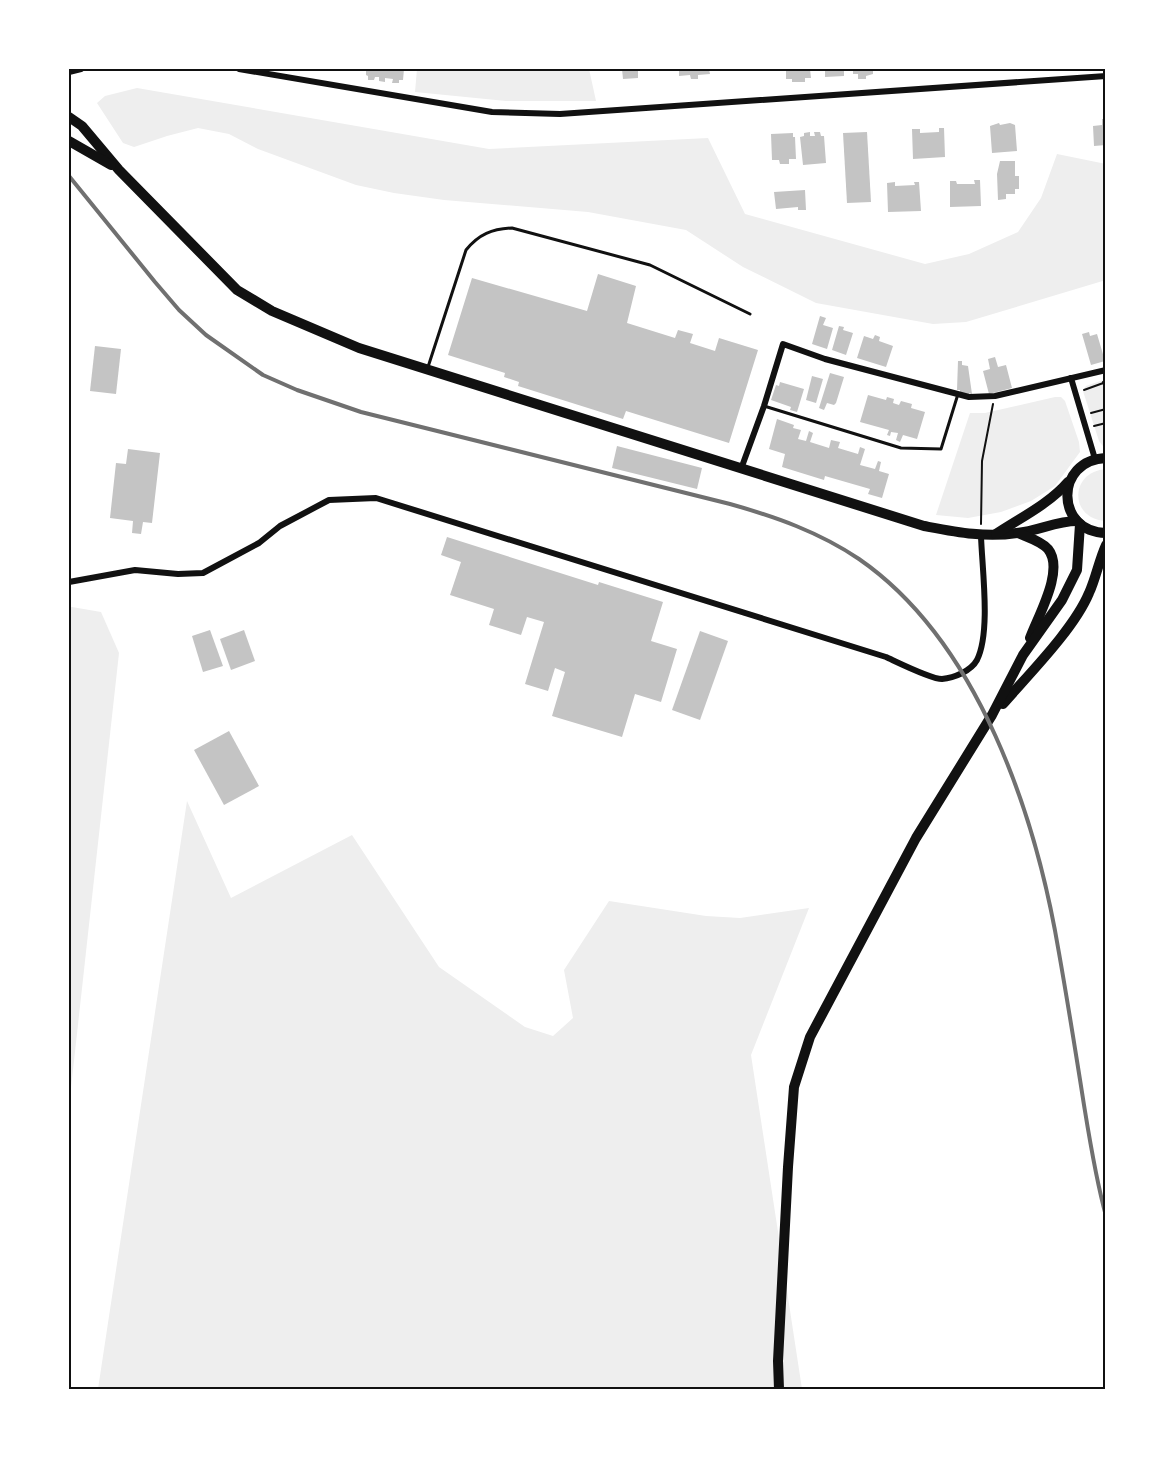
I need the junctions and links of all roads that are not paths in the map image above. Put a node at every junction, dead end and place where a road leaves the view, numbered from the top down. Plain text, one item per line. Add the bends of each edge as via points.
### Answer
1 (81, 69) edge
2 (239, 69) edge
3 (69, 72) edge
4 (282, 73) edge
5 (1106, 76) edge
6 (69, 117) edge
7 (69, 141) edge
8 (119, 170) junction
9 (750, 314) dead end
10 (427, 369) junction
11 (1106, 370) edge
12 (1071, 378) junction
13 (958, 394) junction
14 (764, 406) junction
15 (1100, 458) edge
16 (741, 469) junction
17 (1070, 480) junction
18 (1079, 522) junction
19 (1018, 533) junction
20 (1106, 533) edge
21 (996, 534) junction
22 (981, 536) junction
23 (1106, 545) edge
24 (69, 582) edge
25 (1023, 655) junction
26 (993, 715) junction
27 (779, 1389) edge

1 - 3 street
2 - 4 street
4 - 5 street via 492,112 560,114
6 - 8 main road via 82,126
7 - 8 main road
8 - 10 main road via 237,290 272,311 359,348
9 - 10 lane via 651,265 512,228 496,229 473,240 466,250
10 - 16 main road
11 - 12 street
12 - 13 street via 994,396 969,398
12 - 15 street
13 - 14 lane via 941,449 901,448
13 - 14 street via 783,344
14 - 16 street
15 - 17 main road via 1080,467
16 - 22 main road via 924,526
17 - 18 main road via 1068,501
17 - 21 main road via 1045,502
18 - 19 main road via 1054,523
18 - 20 main road via 1095,532
18 - 25 main road via 1077,570 1062,600
19 - 21 main road
19 - 25 main road via 1047,549 1055,564 1053,580
21 - 22 main road
22 - 24 street via 982,645 967,671 940,679 886,657 376,498 329,501 203,573 135,570
23 - 26 main road via 1089,593 1069,627
25 - 26 main road
26 - 27 main road via 916,838 810,1037 794,1087

